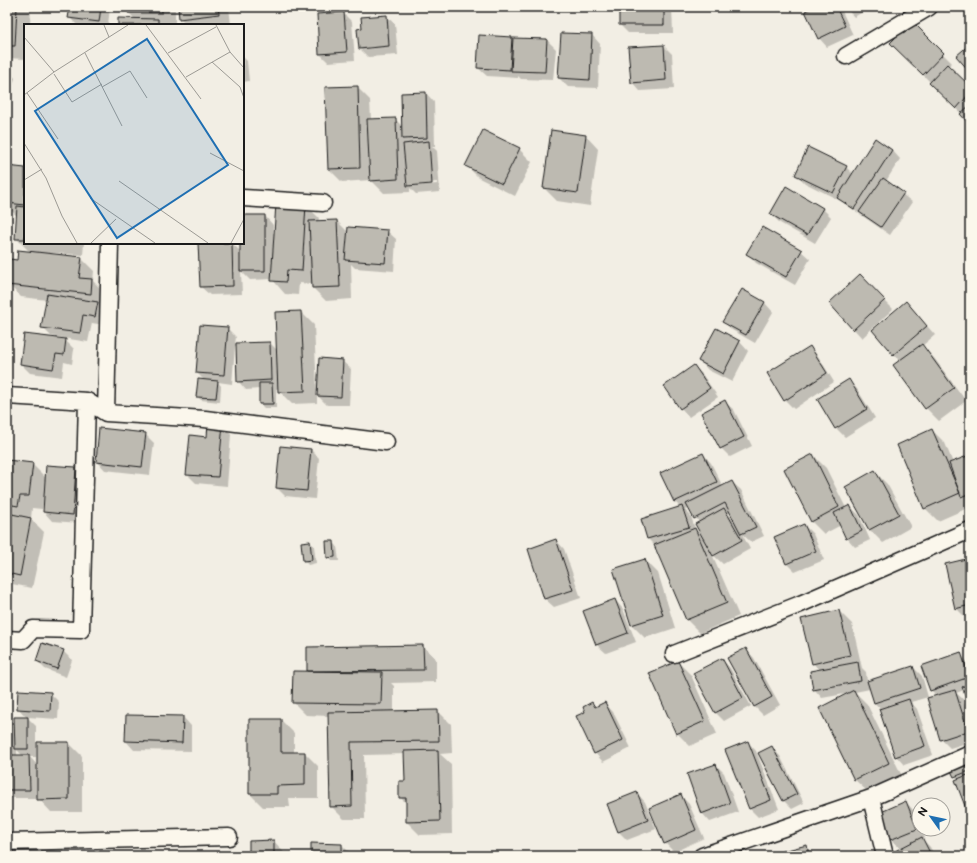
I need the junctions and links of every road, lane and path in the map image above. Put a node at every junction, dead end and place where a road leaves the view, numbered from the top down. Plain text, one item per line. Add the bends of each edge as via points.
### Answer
1 (929, 7) edge
2 (846, 56) dead end
3 (244, 198) edge
4 (323, 203) dead end
5 (110, 244) edge
6 (7, 396) edge
7 (87, 401) junction
8 (106, 413) junction
9 (386, 442) dead end
10 (970, 530) edge
11 (7, 638) edge
12 (674, 654) dead end
13 (970, 754) edge
14 (871, 798) junction
15 (229, 837) dead end
16 (7, 842) edge
17 (702, 856) edge
18 (885, 856) edge

1 - 2 street
3 - 4 street
5 - 8 street
6 - 7 street
7 - 8 street
7 - 11 street via 81,630 33,629 23,640
8 - 9 street via 205,419
10 - 12 street via 798,605
13 - 14 street
14 - 17 street
14 - 18 street
15 - 16 street

